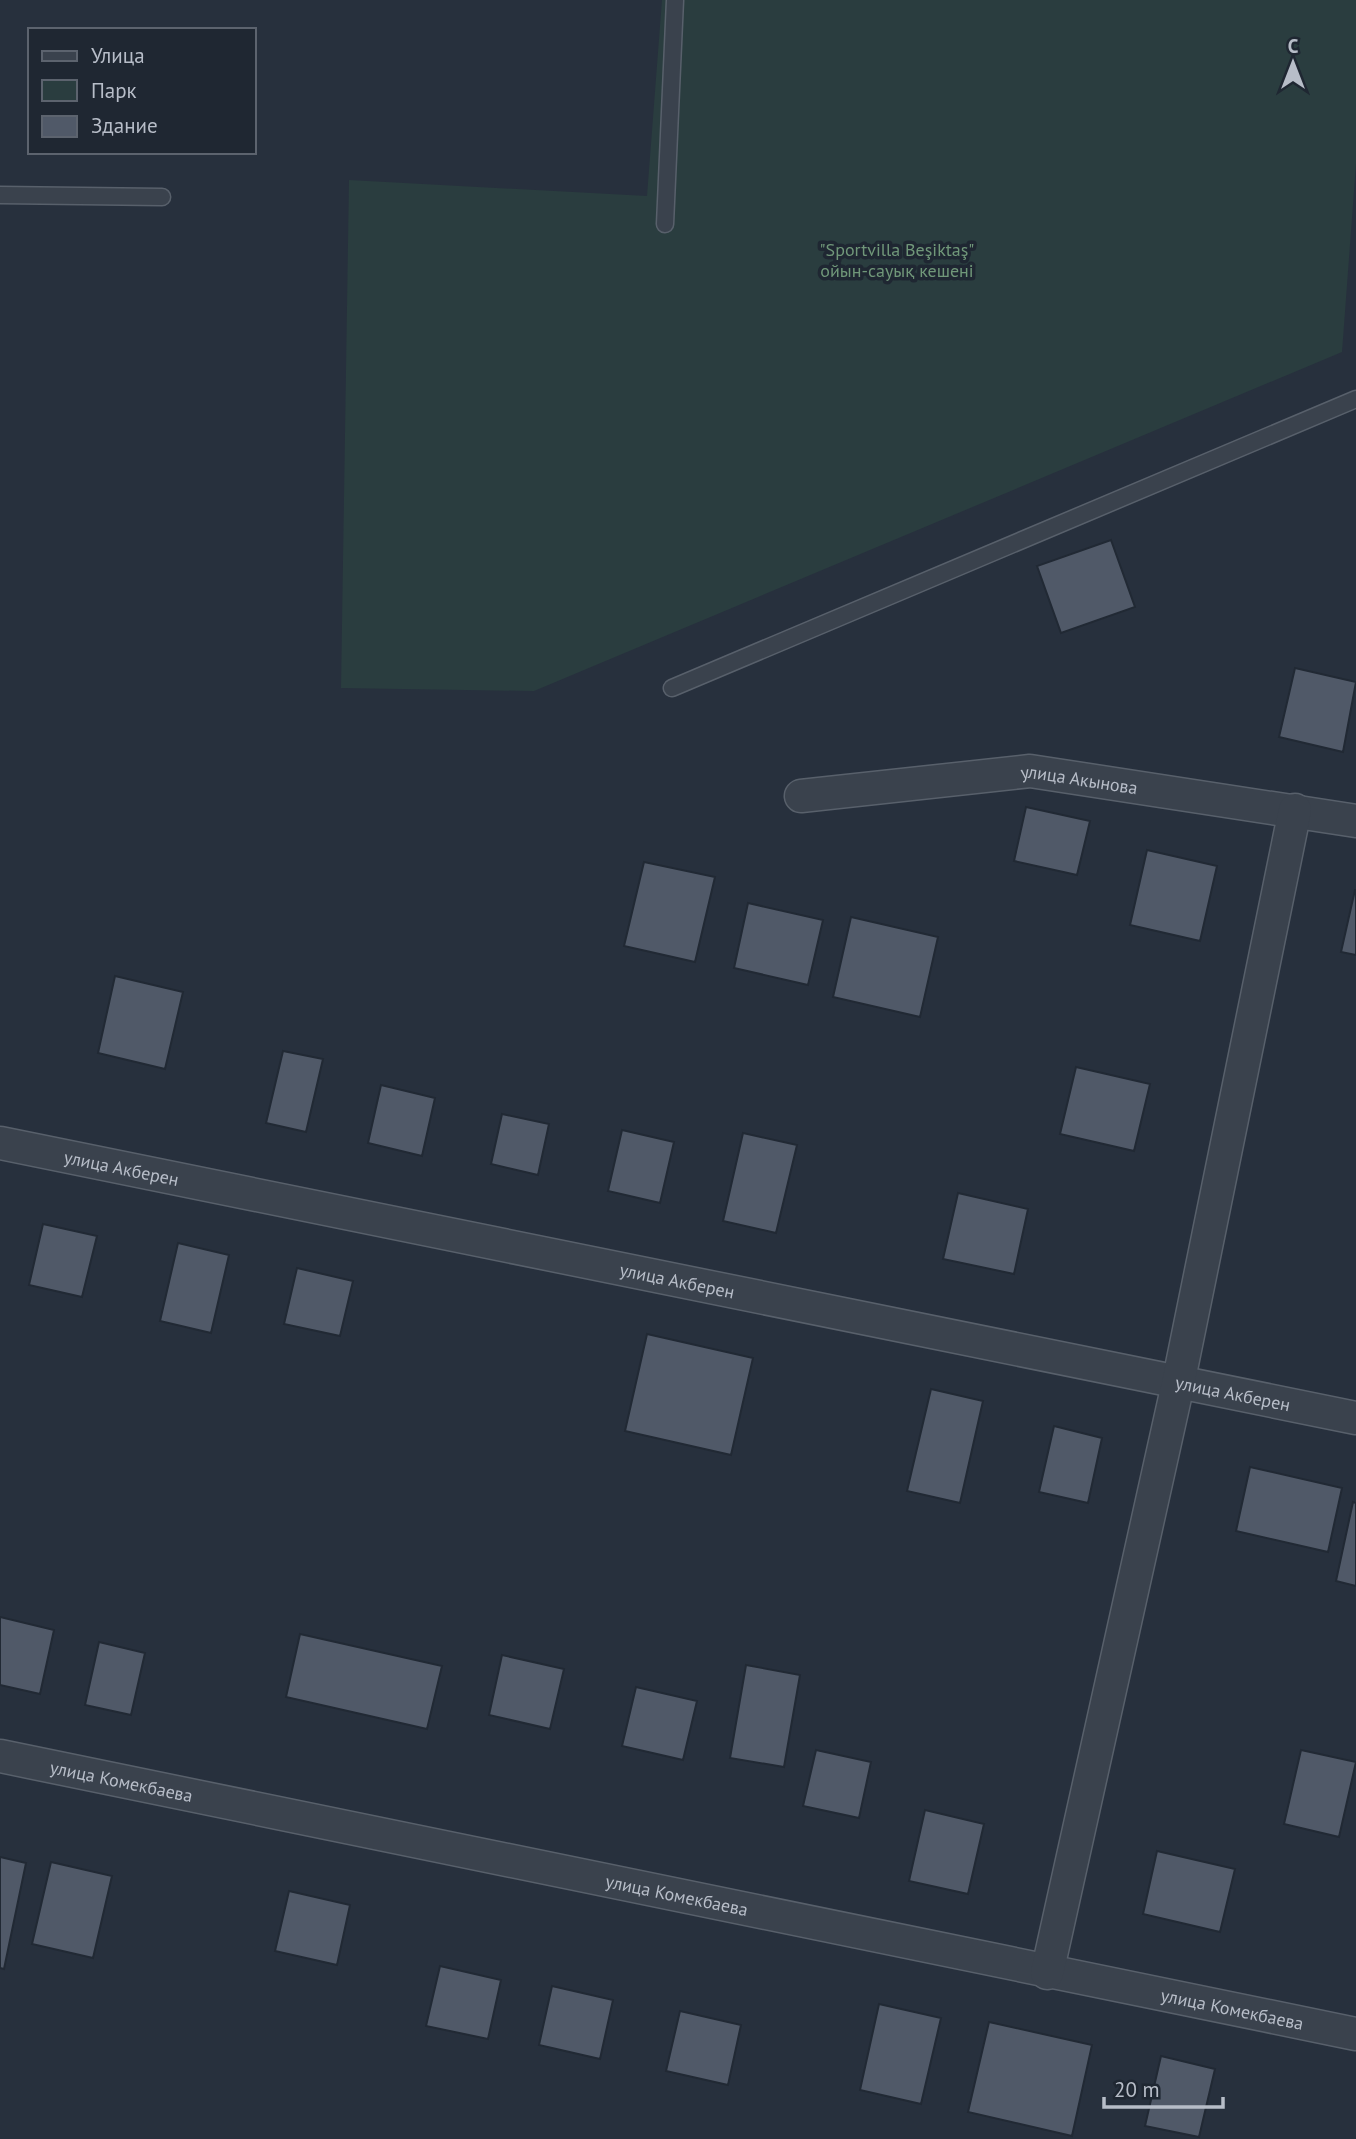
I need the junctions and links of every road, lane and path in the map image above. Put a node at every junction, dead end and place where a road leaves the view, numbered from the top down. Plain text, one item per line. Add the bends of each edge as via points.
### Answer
1 (674, 0) edge
2 (0, 195) edge
3 (162, 197) dead end
4 (665, 224) dead end
5 (1356, 398) edge
6 (672, 688) dead end
7 (801, 796) dead end
8 (1295, 810) junction
9 (1356, 821) edge
10 (2, 1152) edge
11 (1178, 1384) junction
12 (1356, 1418) edge
13 (0, 1756) edge
14 (1047, 1973) junction
15 (1356, 2034) edge

1 - 4 lane
2 - 3 lane
5 - 6 lane
7 - 8 street, улица Акынова via 1030,771
8 - 9 street, улица Акынова
8 - 11 street
10 - 11 street, улица Акберен
11 - 12 street, улица Акберен
11 - 14 street
13 - 14 street, улица Комекбаева
14 - 15 street, улица Комекбаева

